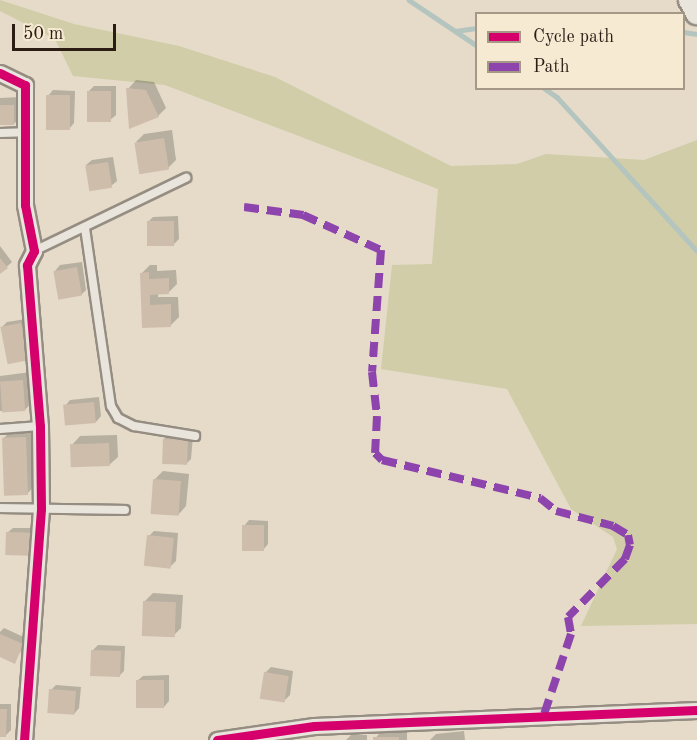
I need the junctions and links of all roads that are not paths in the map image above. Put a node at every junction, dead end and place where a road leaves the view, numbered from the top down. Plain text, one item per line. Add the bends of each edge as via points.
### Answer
1 (690, 0) edge
2 (697, 13) edge
3 (0, 73) edge
4 (25, 132) junction
5 (0, 133) edge
6 (186, 178) dead end
7 (85, 228) junction
8 (34, 251) junction
9 (40, 426) junction
10 (0, 429) edge
11 (195, 436) dead end
12 (0, 508) edge
13 (41, 509) junction
14 (125, 510) dead end
15 (697, 710) edge
16 (24, 740) edge
17 (217, 740) edge

1 - 2 main road
3 - 4 street via 26,85
4 - 5 lane
4 - 8 street via 25,205
6 - 7 lane
7 - 8 lane
7 - 11 lane via 111,406 118,418 134,426
8 - 9 street via 27,265
9 - 10 lane
9 - 13 street
12 - 13 lane
13 - 14 lane
13 - 16 street
15 - 17 street via 314,726

